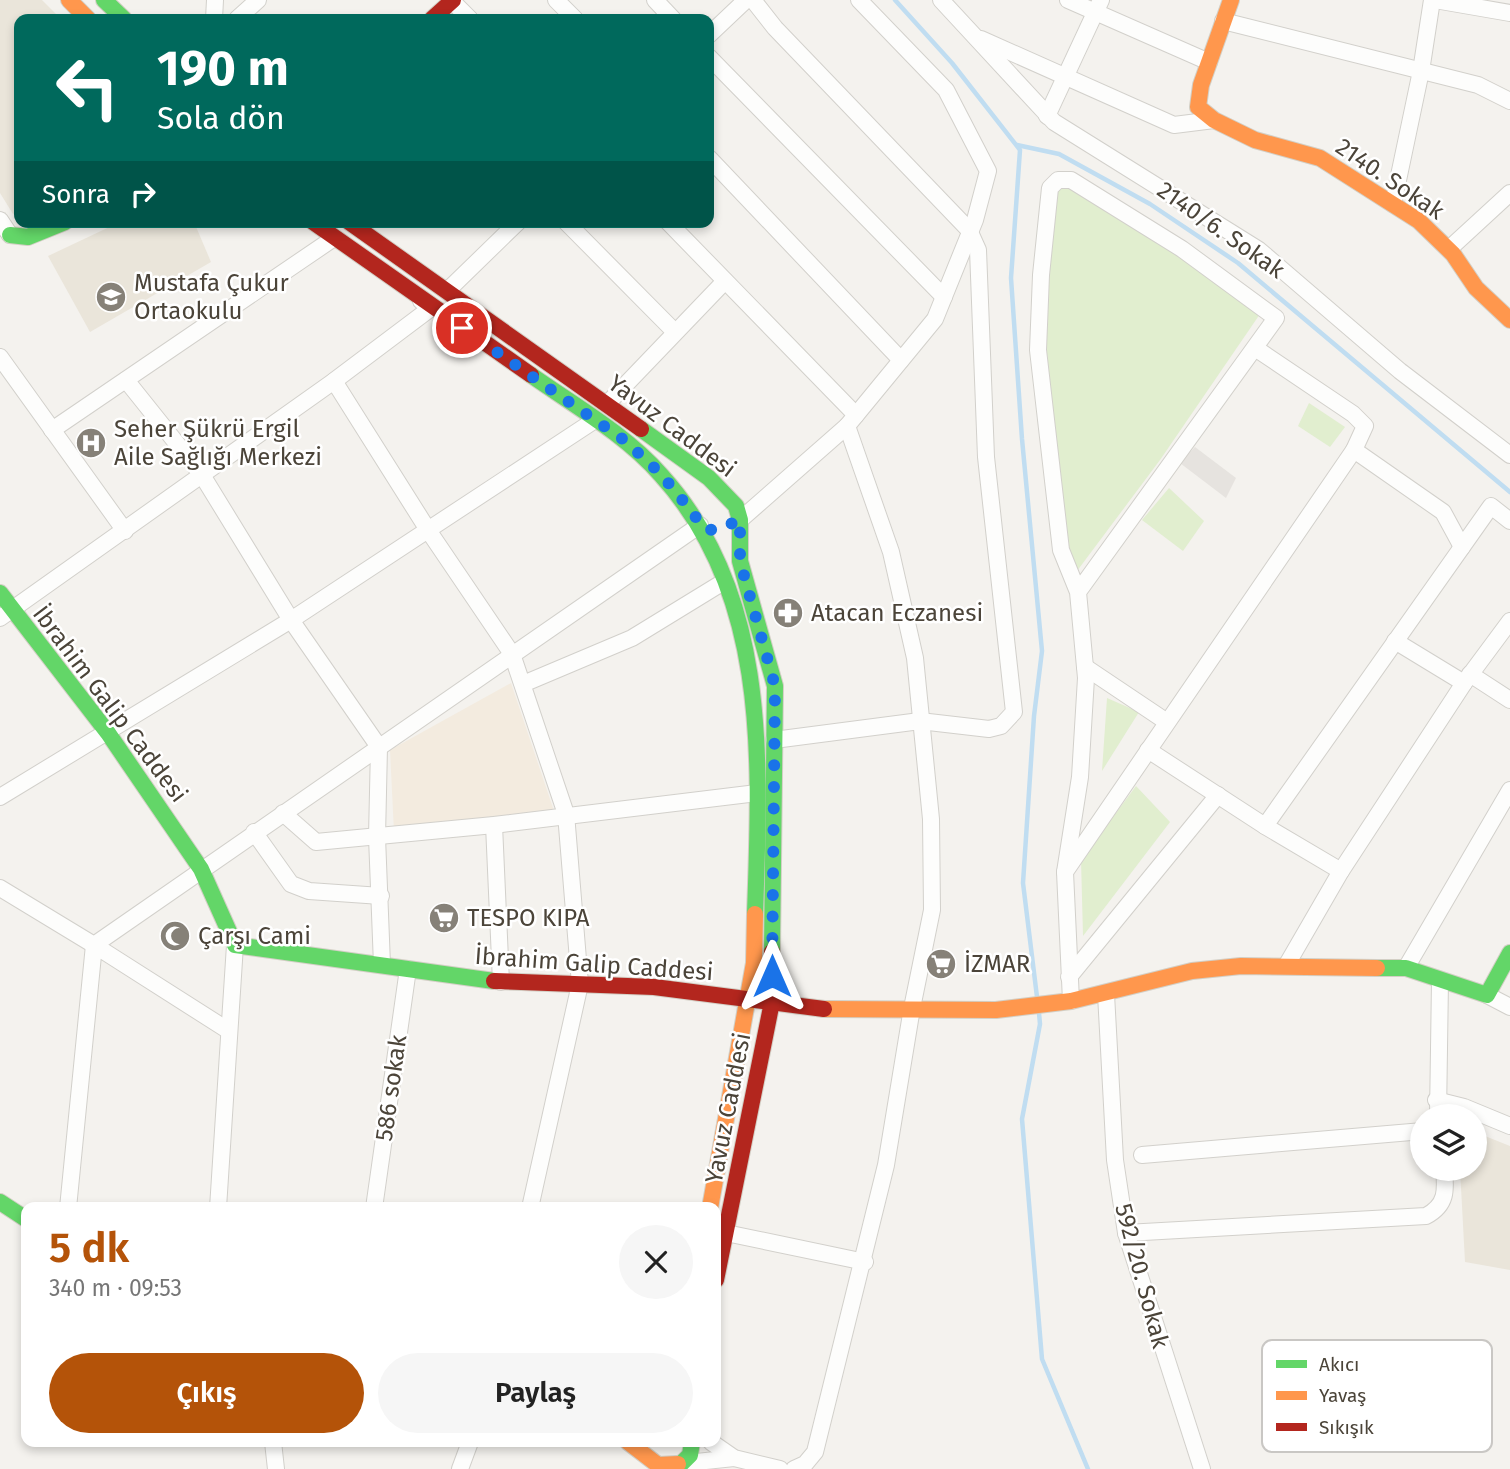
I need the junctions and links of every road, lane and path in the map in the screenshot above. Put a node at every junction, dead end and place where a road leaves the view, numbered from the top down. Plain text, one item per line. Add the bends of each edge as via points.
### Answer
1 (69, 0) edge
2 (104, 0) edge
3 (258, 0) edge
4 (452, 0) edge
5 (556, 0) edge
6 (655, 0) edge
7 (746, 0) edge
8 (753, 0) edge
9 (859, 0) edge
10 (1068, 0) edge
11 (1231, 0) edge
12 (1433, 0) edge
13 (947, 2) edge
14 (1098, 6) edge
15 (1502, 8) edge
16 (83, 14) edge
17 (119, 14) edge
18 (243, 14) edge
19 (437, 14) edge
20 (465, 14) edge
21 (570, 14) edge
22 (668, 14) edge
23 (1223, 21) junction
24 (714, 30) edge
25 (973, 34) junction
26 (1209, 61) junction
27 (714, 62) edge
28 (1421, 71) junction
29 (1065, 77) junction
30 (1510, 101) edge
31 (1047, 116) junction
32 (1214, 120) junction
33 (714, 163) edge
34 (1510, 192) edge
35 (1393, 204) junction
36 (0, 220) edge
37 (23, 228) edge
38 (51, 228) edge
39 (321, 228) edge
40 (360, 228) edge
41 (512, 228) edge
42 (572, 228) edge
43 (673, 228) edge
44 (969, 230) junction
45 (5, 236) edge
46 (334, 238) junction
47 (1448, 249) junction
48 (725, 281) junction
49 (447, 291) junction
50 (417, 297) junction
51 (944, 297) junction
52 (1510, 320) edge
53 (676, 332) junction
54 (1255, 348) junction
55 (0, 357) edge
56 (901, 360) junction
57 (126, 380) junction
58 (334, 381) junction
59 (607, 404) junction
60 (595, 420) junction
61 (852, 420) junction
62 (52, 430) junction
63 (1354, 450) junction
64 (1510, 455) edge
65 (202, 475) junction
66 (727, 496) junction
67 (697, 520) junction
68 (1510, 521) edge
69 (729, 525) junction
70 (428, 530) junction
71 (125, 531) junction
72 (1462, 547) junction
73 (725, 581) junction
74 (1078, 592) junction
75 (0, 593) edge
76 (6, 615) edge
77 (291, 620) junction
78 (1510, 621) edge
79 (1395, 641) junction
80 (512, 654) junction
81 (1084, 667) junction
82 (1467, 679) junction
83 (523, 684) junction
84 (1510, 700) edge
85 (920, 721) junction
86 (1167, 722) junction
87 (108, 733) junction
88 (774, 740) junction
89 (379, 747) junction
90 (1148, 750) junction
91 (1510, 790) edge
92 (757, 793) junction
93 (1218, 795) junction
94 (0, 797) edge
95 (283, 813) junction
96 (566, 814) junction
97 (495, 825) junction
98 (1265, 825) junction
99 (254, 832) junction
100 (377, 837) junction
101 (201, 869) junction
102 (1341, 871) junction
103 (1065, 872) junction
104 (0, 888) edge
105 (381, 895) junction
106 (94, 945) junction
107 (235, 945) junction
108 (1510, 953) edge
109 (382, 965) junction
110 (1286, 966) junction
111 (1406, 968) junction
112 (408, 969) junction
113 (1069, 976) junction
114 (1440, 981) junction
115 (501, 982) junction
116 (580, 984) junction
117 (1107, 994) junction
118 (1486, 995) junction
119 (747, 999) junction
120 (1072, 1001) junction
121 (772, 1002) junction
122 (1510, 1007) edge
123 (912, 1008) junction
124 (229, 1031) junction
125 (1436, 1100) junction
126 (1436, 1104) edge
127 (1510, 1126) edge
128 (1410, 1132) edge
129 (1142, 1155) dead end
130 (1444, 1181) edge
131 (0, 1202) edge
132 (69, 1202) edge
133 (218, 1202) edge
134 (375, 1202) edge
135 (531, 1202) edge
136 (711, 1202) edge
137 (21, 1216) edge
138 (726, 1233) junction
139 (1126, 1233) junction
140 (721, 1256) edge
141 (865, 1262) junction
142 (274, 1447) edge
143 (468, 1447) edge
144 (636, 1447) edge
145 (638, 1447) edge
146 (691, 1447) edge
147 (718, 1447) edge
148 (734, 1458) junction
149 (677, 1467) edge
150 (770, 1468) edge
151 (276, 1469) edge
152 (460, 1469) edge
153 (643, 1469) edge
154 (794, 1469) edge
155 (1202, 1469) edge

1 - 16 main road
2 - 17 main road
3 - 18 street
4 - 19 main road
4 - 20 street
5 - 21 street
6 - 22 street
7 - 24 street
8 - 44 street
9 - 44 street via 946,90 988,171
10 - 14 street
11 - 23 main road
12 - 15 street
12 - 28 street
13 - 25 street, 2140/6. Sokak
14 - 26 street
14 - 29 street
23 - 26 main road
23 - 28 street
25 - 29 street
25 - 31 street, 2140/6. Sokak
26 - 32 main road, 2140. Sokak via 1198,107
27 - 51 street
28 - 30 street via 1478,85
28 - 35 street
29 - 31 street
29 - 32 street via 1174,125
31 - 64 street, 2140/6. Sokak via 1259,250 1400,371
32 - 35 main road, 2140. Sokak via 1255,140 1320,158
33 - 56 street
34 - 47 street
35 - 47 main road, 2140. Sokak
36 - 45 street
37 - 45 main road
38 - 45 main road via 29,237
39 - 46 main road, Yavuz Caddesi
40 - 49 main road, Yavuz Caddesi
41 - 49 street
42 - 53 street
43 - 48 street
44 - 51 street
44 - 85 street via 978,250 986,457 1014,712 1001,726 989,729
46 - 50 main road, Yavuz Caddesi
46 - 57 street
47 - 52 main road, 2140. Sokak via 1476,288
48 - 53 street
48 - 61 street
49 - 59 main road, Yavuz Caddesi
50 - 58 street via 431,308
50 - 60 main road, Yavuz Caddesi
51 - 56 street via 936,318
53 - 59 street
54 - 63 street via 1365,426
54 - 74 street
54 - 74 street via 1276,318 1182,249 1071,180 1058,180 1050,188 1038,350 1061,550
55 - 62 street
56 - 61 street
57 - 62 street
57 - 65 street
58 - 65 street
58 - 70 street
59 - 66 main road, Yavuz Caddesi
60 - 67 main road, Yavuz Caddesi via 660,473
60 - 70 street
61 - 69 street
61 - 85 street via 891,552 915,658
62 - 71 street
63 - 72 street via 1443,512
63 - 86 street
65 - 71 street
65 - 77 street
66 - 67 main road via 712,492 702,498
66 - 69 main road, Yavuz Caddesi via 736,506
67 - 69 main road via 709,530
67 - 73 main road, Yavuz Caddesi
67 - 80 street
68 - 72 street via 1491,506
69 - 88 main road, Yavuz Caddesi via 775,686
70 - 77 street
70 - 80 street
71 - 76 street
72 - 79 street
73 - 83 street via 632,638
73 - 92 main road, Yavuz Caddesi via 742,628 754,698
74 - 81 street
75 - 76 main road, İbrahim Galip Caddesi
76 - 87 main road, İbrahim Galip Caddesi
77 - 87 street
77 - 89 street
78 - 82 street
79 - 82 street
79 - 98 street
80 - 83 street
80 - 89 street
81 - 86 street
81 - 103 street via 1080,777
82 - 84 street
82 - 102 street
83 - 96 street
85 - 88 street
85 - 123 street via 931,819 932,910
86 - 90 street
87 - 94 street
87 - 101 main road, İbrahim Galip Caddesi
88 - 121 main road, Yavuz Caddesi
89 - 95 street
89 - 100 street
90 - 93 street
90 - 103 street
91 - 111 street
92 - 96 street
92 - 119 main road, Yavuz Caddesi via 754,963
93 - 98 street
93 - 113 street
95 - 99 street
95 - 100 street via 316,842
96 - 97 street
96 - 116 street
97 - 100 street
97 - 115 street
98 - 102 street
99 - 101 street
99 - 105 street via 291,884 309,891
100 - 105 street
101 - 106 street
101 - 107 main road, İbrahim Galip Caddesi
102 - 110 street
103 - 113 street
104 - 106 street
105 - 109 street
106 - 124 street
106 - 132 street
107 - 109 main road, İbrahim Galip Caddesi
107 - 124 street
108 - 118 main road
109 - 112 main road, İbrahim Galip Caddesi
110 - 111 main road, İbrahim Galip Caddesi
110 - 117 main road, İbrahim Galip Caddesi via 1192,971
111 - 114 main road, İbrahim Galip Caddesi
112 - 115 main road, İbrahim Galip Caddesi
112 - 134 street, 586 sokak
113 - 120 street
114 - 118 main road, İbrahim Galip Caddesi
114 - 125 street
115 - 116 main road, İbrahim Galip Caddesi
116 - 119 main road, İbrahim Galip Caddesi via 654,987
116 - 135 street
117 - 120 main road, İbrahim Galip Caddesi
117 - 139 street, 592/20. Sokak via 1115,1160
118 - 122 street
119 - 121 main road, İbrahim Galip Caddesi
119 - 136 main road, Yavuz Caddesi
120 - 123 main road, İbrahim Galip Caddesi via 996,1010
121 - 123 main road, İbrahim Galip Caddesi via 839,1011
121 - 138 main road, Yavuz Caddesi
123 - 141 street
124 - 133 street
125 - 126 street
125 - 127 street
128 - 129 street
130 - 139 street via 1445,1196 1436,1211 1426,1216
131 - 137 main road
138 - 140 main road, Yavuz Caddesi
138 - 141 street
139 - 155 street, 592/20. Sokak
141 - 154 street via 815,1452 806,1464
142 - 151 street
143 - 152 street
144 - 153 main road
145 - 149 main road via 658,1465
146 - 149 main road via 690,1455
147 - 148 street
148 - 149 street
148 - 150 street

